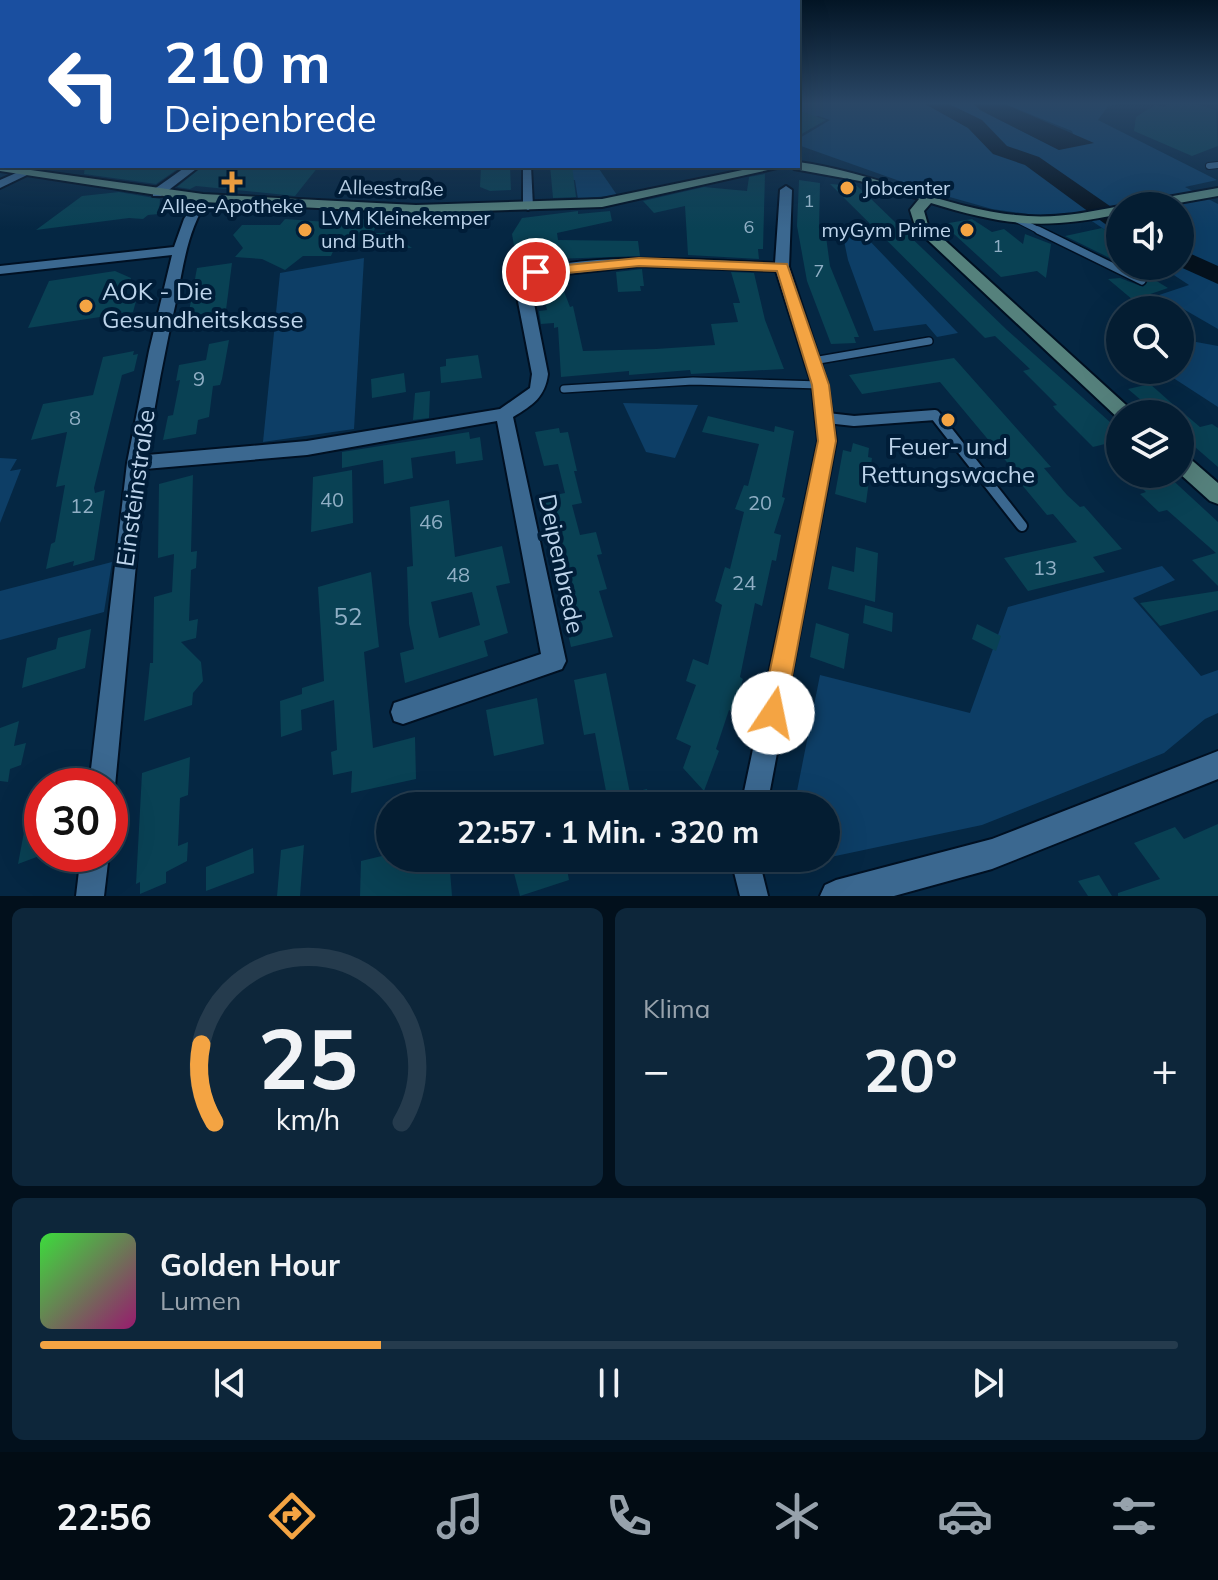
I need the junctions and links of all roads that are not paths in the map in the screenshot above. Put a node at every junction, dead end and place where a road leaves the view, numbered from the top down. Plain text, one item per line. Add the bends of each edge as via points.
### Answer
1 (1218, 165) edge
2 (800, 166) edge
3 (1209, 166) dead end
4 (4, 168) edge
5 (191, 168) edge
6 (527, 168) edge
7 (771, 168) edge
8 (23, 173) junction
9 (0, 184) edge
10 (786, 190) dead end
11 (157, 193) junction
12 (1215, 195) edge
13 (203, 198) junction
14 (928, 198) junction
15 (1194, 198) edge
16 (528, 207) junction
17 (1106, 213) edge
18 (1014, 218) junction
19 (181, 250) junction
20 (782, 267) junction
21 (0, 270) edge
22 (1142, 281) dead end
23 (929, 341) dead end
24 (813, 361) junction
25 (820, 385) junction
26 (564, 389) dead end
27 (1111, 400) edge
28 (504, 414) junction
29 (827, 418) junction
30 (136, 463) junction
31 (1194, 474) edge
32 (1218, 495) edge
33 (1022, 526) dead end
34 (403, 712) dead end
35 (1218, 765) edge
36 (104, 768) edge
37 (757, 792) edge
38 (93, 872) edge
39 (748, 872) edge
40 (90, 896) edge
41 (754, 896) edge
42 (836, 896) edge

1 - 3 lane
2 - 14 main road via 839,170
4 - 8 main road, Alleestraße
5 - 11 street
6 - 16 street
7 - 16 main road, Alleestraße via 624,200
8 - 9 street
8 - 11 main road, Alleestraße
10 - 20 street
11 - 13 main road, Alleestraße
12 - 15 main road
13 - 16 main road, Alleestraße via 339,208
13 - 19 street, Einsteinstraße via 188,220
14 - 18 main road
14 - 27 main road via 917,210 921,226
17 - 18 main road via 1058,222
18 - 22 lane
19 - 21 street
19 - 30 street, Einsteinstraße
20 - 24 street
20 - 28 street via 639,262 522,276 540,374 538,390
23 - 24 lane
24 - 25 street
25 - 26 lane via 693,381
25 - 29 street
28 - 30 street via 307,448
28 - 34 street, Deipenbrede via 554,661
29 - 33 lane via 935,415
29 - 37 street via 824,466
30 - 36 street, Einsteinstraße
31 - 32 main road
35 - 42 street via 992,854
38 - 40 street
39 - 41 street

